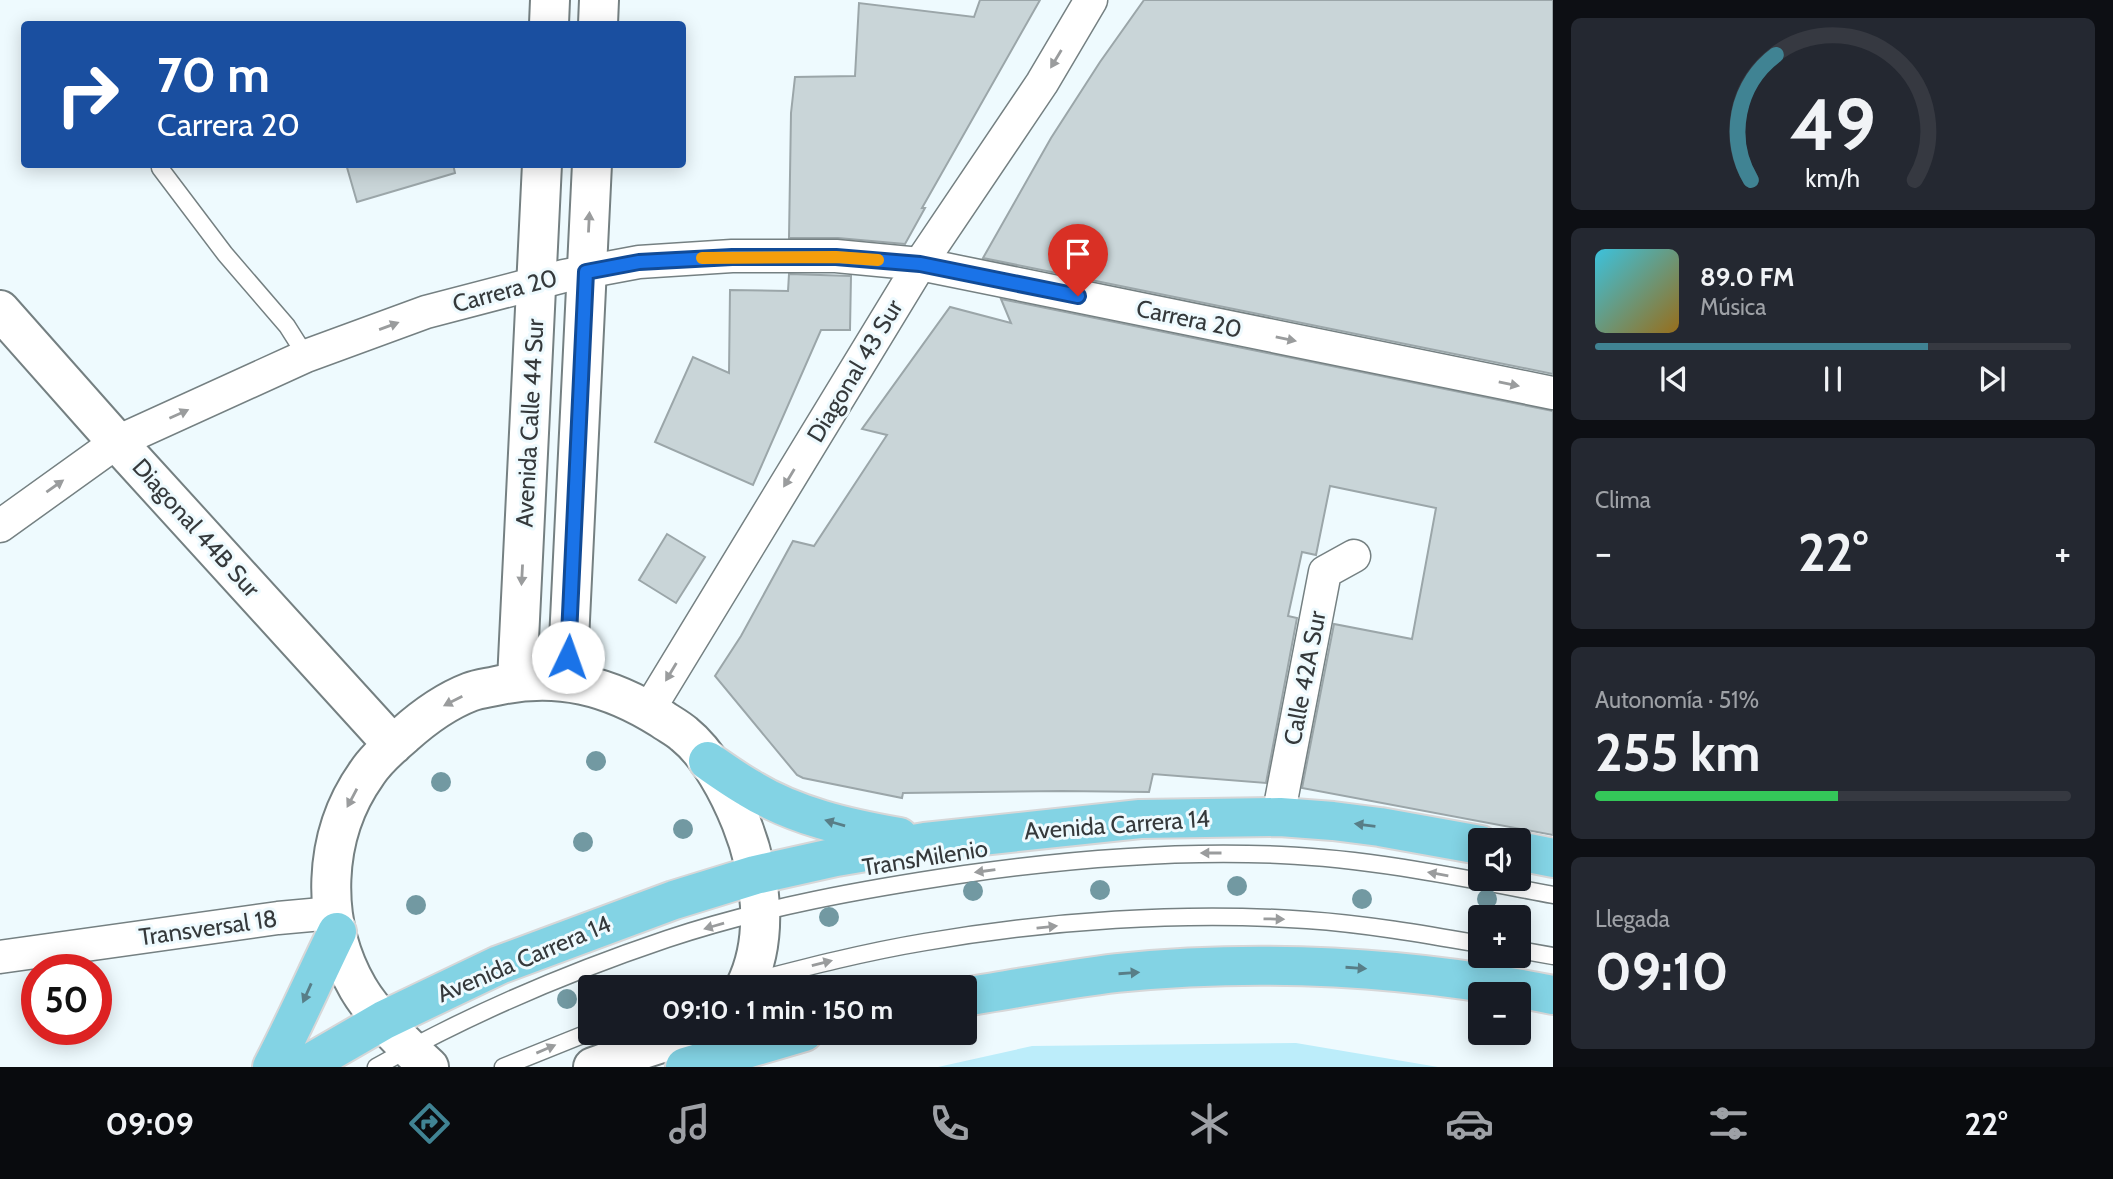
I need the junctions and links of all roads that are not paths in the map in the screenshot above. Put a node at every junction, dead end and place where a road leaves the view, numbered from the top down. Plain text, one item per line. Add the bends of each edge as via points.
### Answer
1 (550, 0) edge
2 (599, 0) edge
3 (1091, 0) edge
4 (548, 21) edge
5 (598, 21) edge
6 (160, 168) dead end
7 (542, 168) edge
8 (592, 168) edge
9 (920, 264) junction
10 (586, 272) junction
11 (536, 283) junction
12 (0, 310) edge
13 (306, 356) junction
14 (1553, 393) edge
15 (117, 442) junction
16 (0, 526) edge
17 (1354, 556) dead end
18 (517, 681) junction
19 (567, 682) junction
20 (648, 710) junction
21 (393, 745) junction
22 (708, 761) junction
23 (1280, 817) junction
24 (925, 842) junction
25 (1468, 843) edge
26 (1531, 854) edge
27 (1553, 858) edge
28 (755, 875) junction
29 (1553, 895) edge
30 (760, 913) junction
31 (335, 923) junction
32 (1468, 942) edge
33 (1531, 952) edge
34 (1553, 956) edge
35 (0, 957) edge
36 (746, 975) edge
37 (781, 975) edge
38 (977, 995) edge
39 (1553, 995) edge
40 (384, 1020) junction
41 (578, 1037) edge
42 (656, 1045) edge
43 (760, 1045) edge
44 (420, 1057) edge
45 (272, 1067) edge
46 (303, 1067) edge
47 (376, 1067) edge
48 (503, 1067) edge
49 (593, 1067) edge
50 (685, 1067) edge

1 - 4 main road
2 - 5 main road
3 -> 9 street, Diagonal 43 Sur via 1042,83
6 - 13 lane
7 - 11 main road, Avenida Calle 44 Sur
10 -> 8 main road, Avenida Calle 44 Sur
9 - 10 street, Carrera 20 via 836,257 732,257 639,262
9 -> 14 street, Carrera 20
9 -> 20 street, Diagonal 43 Sur
10 - 11 street, Carrera 20
10 - 19 main road, Avenida Calle 44 Sur
13 -> 11 street, Carrera 20 via 426,312
11 -> 18 main road, Avenida Calle 44 Sur
12 - 15 main road, Diagonal 44B Sur
15 -> 13 street, Carrera 20
16 -> 15 street, Carrera 20
15 - 21 main road, Diagonal 44B Sur
17 - 23 street, Calle 42A Sur via 1325,572
18 - 19 main road
18 -> 21 main road via 471,692 428,713
19 - 20 main road via 596,687
20 - 22 main road via 685,734
21 -> 31 main road via 367,772 335,839 330,876
24 -> 22 main road via 803,814 750,789
22 - 28 main road via 732,799 749,842
23 - 24 main road, Avenida Carrera 14 via 1140,818
25 -> 23 main road, Avenida Carrera 14 via 1380,827
24 - 28 main road, Avenida Carrera 14
26 - 27 main road
28 - 30 main road
28 - 40 main road, Avenida Carrera 14 via 499,965
29 -> 30 lane, TransMilenio via 1342,860 1169,853 1039,863 900,883
30 - 36 main road via 758,946
30 -> 44 lane, TransMilenio via 668,939 497,1006
31 - 35 street, Transversal 18 via 278,918
31 - 40 main road via 341,952 358,988
31 -> 45 main road via 293,1028
37 -> 32 lane via 925,942 1009,930 1194,917 1306,920
33 - 34 lane
38 -> 39 main road via 1116,974 1282,965 1428,974
40 - 44 main road
40 - 46 main road, Avenida Carrera 14
48 -> 41 lane
42 - 49 main road
43 - 50 main road
44 - 47 lane, TransMilenio

